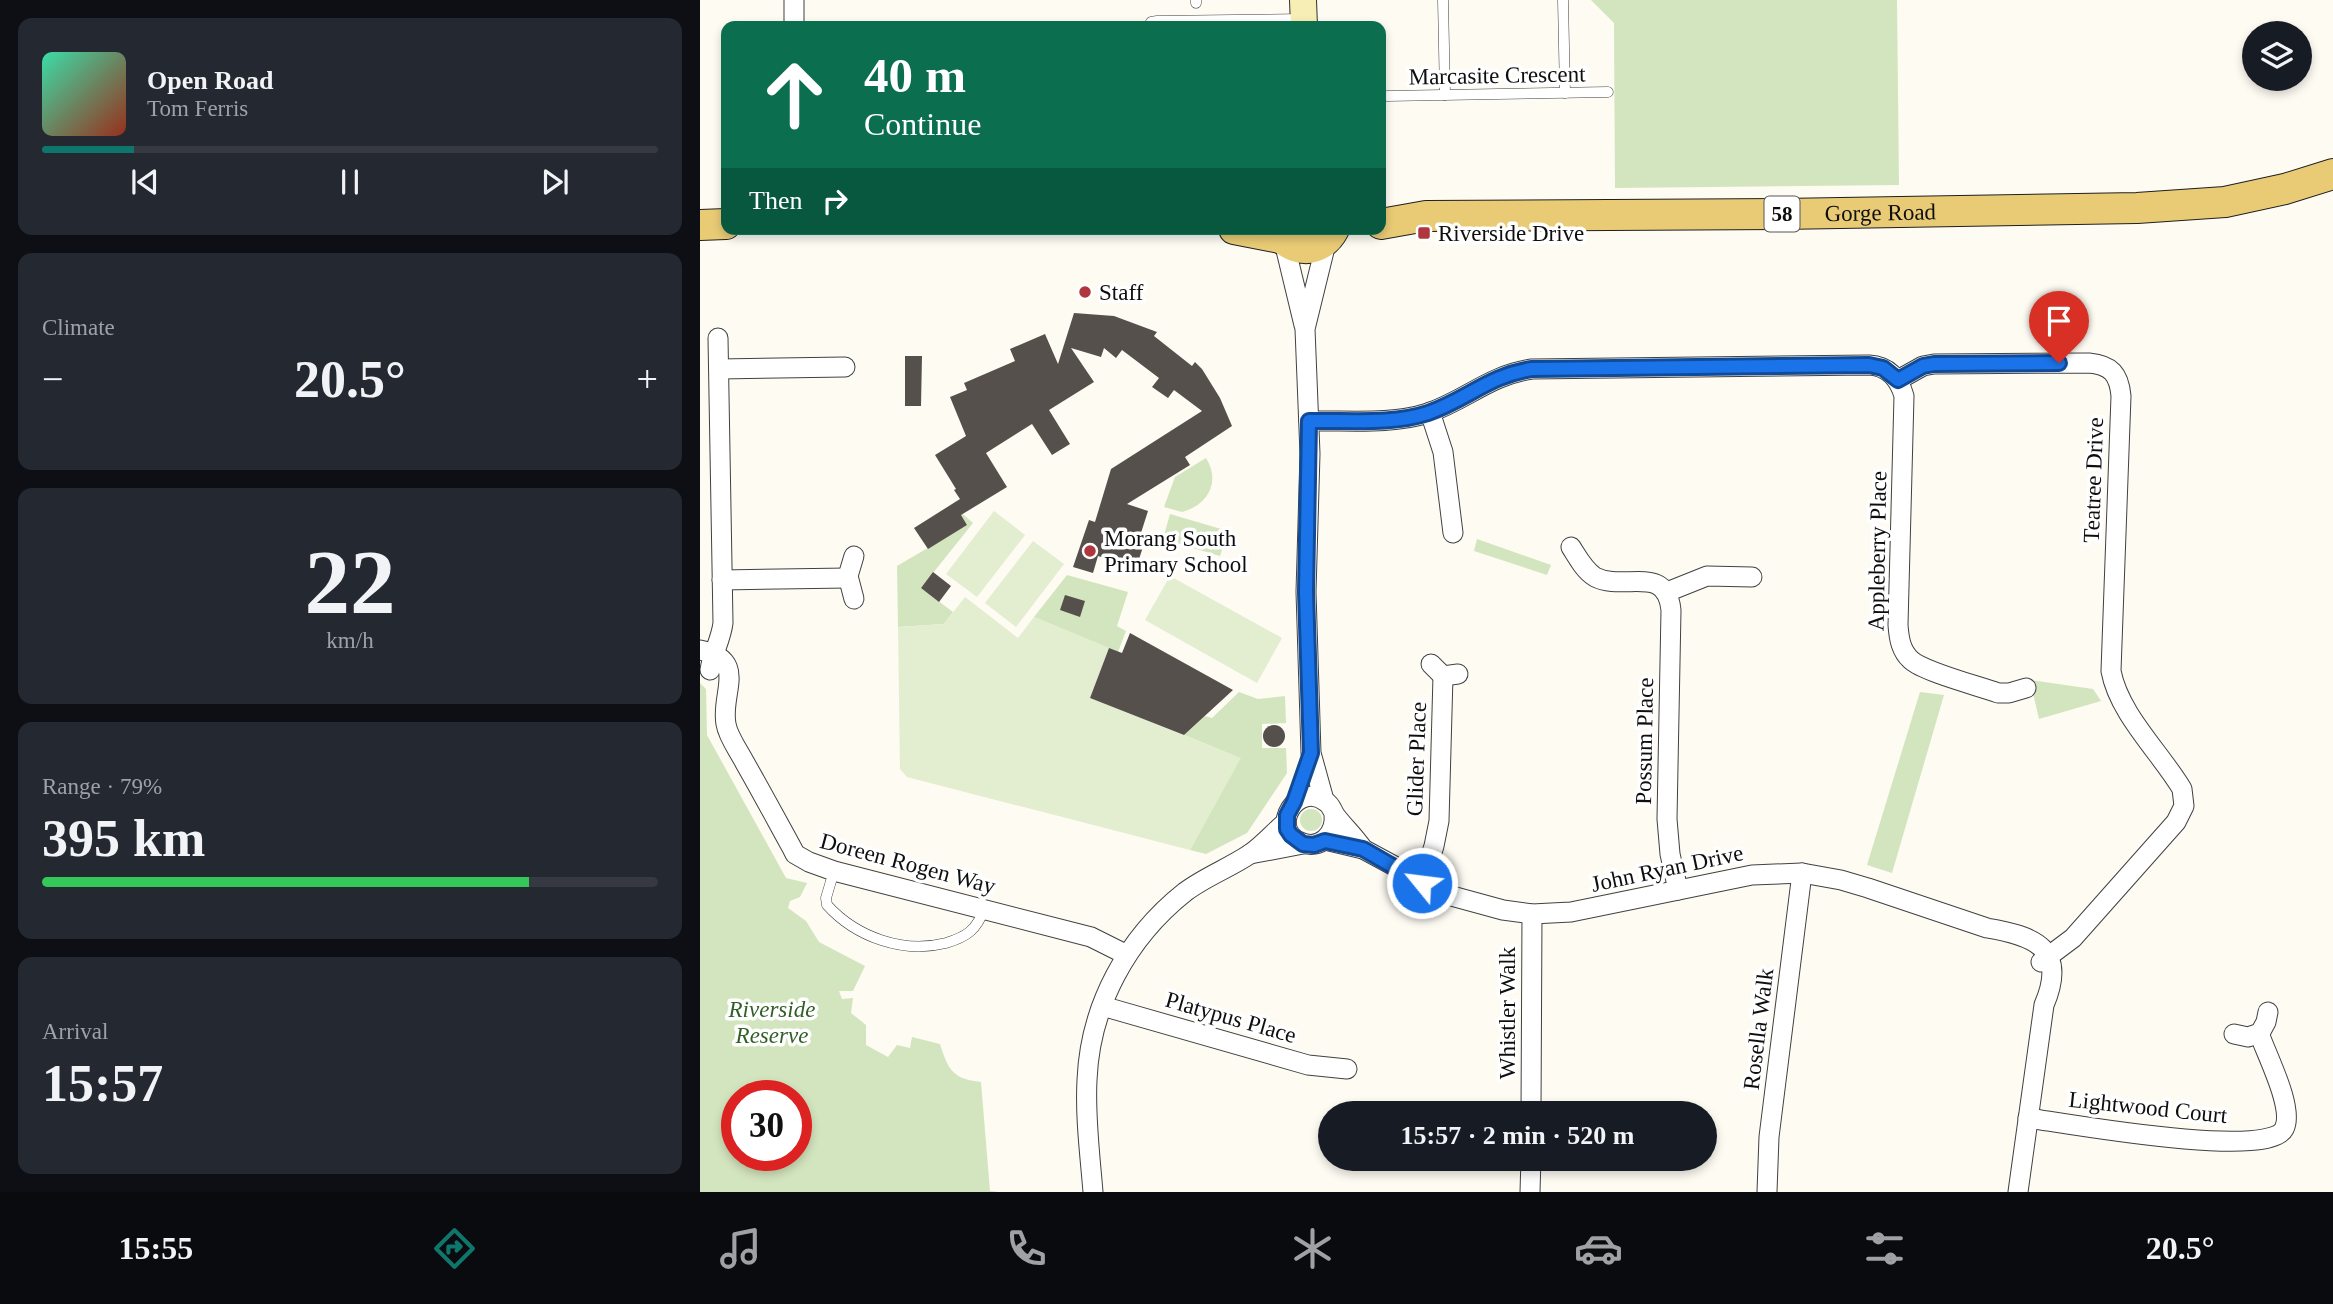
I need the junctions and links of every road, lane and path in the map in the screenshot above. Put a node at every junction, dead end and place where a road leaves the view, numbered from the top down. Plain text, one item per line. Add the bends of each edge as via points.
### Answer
1 (794, 0) edge
2 (1443, 0) edge
3 (1563, 0) edge
4 (1304, 15) edge
5 (794, 21) edge
6 (1248, 21) edge
7 (1608, 92) dead end
8 (1565, 93) junction
9 (1445, 95) junction
10 (1387, 96) dead end
11 (2333, 174) edge
12 (1386, 209) edge
13 (1426, 216) junction
14 (1386, 223) edge
15 (721, 224) edge
16 (700, 225) edge
17 (1334, 235) edge
18 (1336, 235) edge
19 (1280, 236) edge
20 (1306, 329) junction
21 (718, 338) dead end
22 (845, 367) dead end
23 (719, 369) junction
24 (1898, 380) junction
25 (1430, 412) junction
26 (1309, 421) junction
27 (1453, 533) dead end
28 (1572, 547) dead end
29 (854, 556) dead end
30 (1752, 577) dead end
31 (848, 578) junction
32 (722, 580) junction
33 (1667, 592) junction
34 (854, 599) dead end
35 (706, 660) edge
36 (1444, 671) dead end
37 (2014, 698) dead end
38 (1311, 753) junction
39 (1294, 802) junction
40 (1329, 807) junction
41 (1286, 822) junction
42 (1325, 841) junction
43 (1303, 844) junction
44 (1363, 849) junction
45 (1249, 854) junction
46 (834, 871) junction
47 (1802, 873) junction
48 (1422, 883) junction
49 (1678, 890) junction
50 (984, 909) junction
51 (1532, 914) junction
52 (1127, 955) junction
53 (2045, 959) junction
54 (1102, 1006) junction
55 (2268, 1012) dead end
56 (2259, 1033) junction
57 (2234, 1034) dead end
58 (1347, 1069) dead end
59 (1531, 1101) edge
60 (2028, 1118) junction
61 (1531, 1171) edge
62 (1093, 1192) edge
63 (1531, 1192) edge
64 (1767, 1192) edge
65 (2018, 1192) edge

1 - 5 street
2 - 9 lane
3 - 8 lane
4 - 6 lane
7 - 8 lane, Marcasite Crescent
8 - 9 lane, Marcasite Crescent
9 - 10 lane, Marcasite Crescent
11 - 13 main road, Gorge Road / 58 via 2225,201 2137,208
12 - 13 main road, Gorge Road / 58
13 - 14 main road, Gorge Road / 58
15 - 16 main road
17 - 19 main road via 1311,248 1292,247
18 - 20 street
19 - 20 street
20 - 26 street
21 - 23 street
22 - 23 street
23 - 32 street
24 - 25 street via 1883,368 1869,365 1532,369 1502,375
24 - 37 street, Appleberry Place via 1905,408 1900,642 1911,660 1923,667
24 - 53 street, Teatree Drive via 1934,364 2084,363 2106,366 2119,379 2111,671 2124,706 2182,789 2184,806 2176,822 2073,938
25 - 26 street via 1404,418
25 - 27 street via 1443,452
26 - 38 street via 1306,603
28 - 33 street via 1585,568 1598,578 1650,582
29 - 31 street
30 - 33 street via 1710,570
31 - 32 street
31 - 34 street
32 - 35 street via 722,627
33 - 49 street, Possum Place via 1671,610 1667,830
35 - 46 street, Doreen Rogen Way via 723,660 729,674 725,705 729,733 795,853
36 - 48 street, Glider Place via 1439,821
38 - 39 street
38 - 40 street
39 - 40 street via 1309,796
39 - 41 street
40 - 42 street via 1334,829
40 - 44 street, John Ryan Drive
41 - 43 street via 1291,835
41 - 45 street
42 - 43 street
42 - 44 street, John Ryan Drive
43 - 45 street
44 - 48 street, John Ryan Drive
45 - 52 street via 1170,904
46 - 50 street, Doreen Rogen Way
46 - 50 lane via 828,907 856,930 892,943 928,946 955,940 974,930
47 - 49 street, John Ryan Drive via 1752,875
47 - 53 street, John Ryan Drive via 1842,880 2034,940
47 - 64 street, Rosella Walk via 1769,1137
48 - 51 street, John Ryan Drive via 1468,902
49 - 51 street, John Ryan Drive via 1584,910
50 - 52 street, Doreen Rogen Way via 1091,937
51 - 59 street, Whistler Walk
52 - 54 street
53 - 60 street via 2052,977
54 - 58 street, Platypus Place via 1308,1065
54 - 62 street via 1086,1081
55 - 56 street
56 - 57 street via 2248,1037
56 - 60 street, Lightwood Court via 2287,1112 2285,1128 2275,1137 2201,1141
60 - 65 street
61 - 63 street

